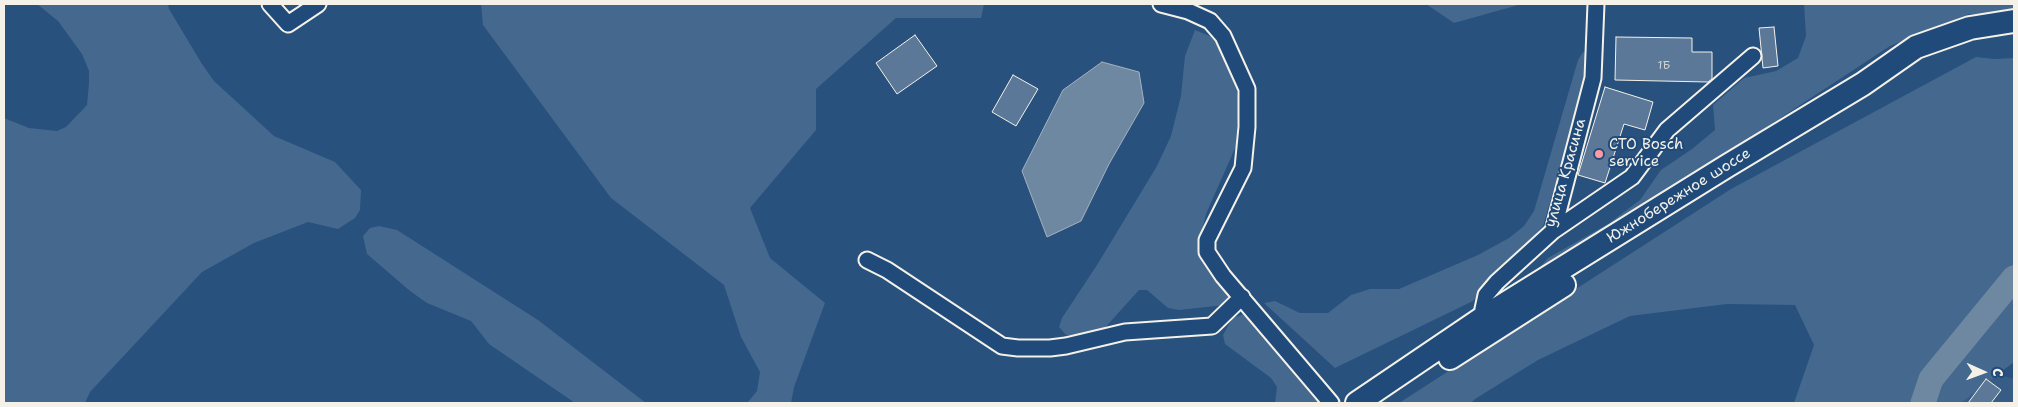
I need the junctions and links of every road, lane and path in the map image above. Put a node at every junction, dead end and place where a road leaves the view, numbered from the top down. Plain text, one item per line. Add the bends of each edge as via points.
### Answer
1 (270, 4) edge
2 (318, 4) edge
3 (1161, 4) edge
4 (1596, 4) edge
5 (2014, 22) edge
6 (2014, 28) edge
7 (1753, 56) dead end
8 (1553, 231) junction
9 (867, 260) dead end
10 (1242, 297) junction
11 (1490, 324) junction
12 (1331, 403) edge
13 (1357, 403) edge
14 (1380, 403) edge

1 - 2 street via 288,24
3 - 10 street via 1210,21 1224,36 1247,88 1243,168 1206,240 1207,252
4 - 8 street, улица Красина via 1593,78
5 - 11 highway, Южнобережное шоссе via 1970,28 1916,47 1863,84 1727,166
6 - 11 highway, Южнобережное шоссе via 1970,34 1926,50 1871,88
7 - 8 street via 1667,130 1632,177
8 - 11 street, улица Красина via 1486,295 1483,309
9 - 10 street via 1002,346 1018,348 1066,346 1125,332 1212,326
10 - 12 street
11 - 13 highway, Южнобережное шоссе
11 - 14 highway, Южнобережное шоссе

